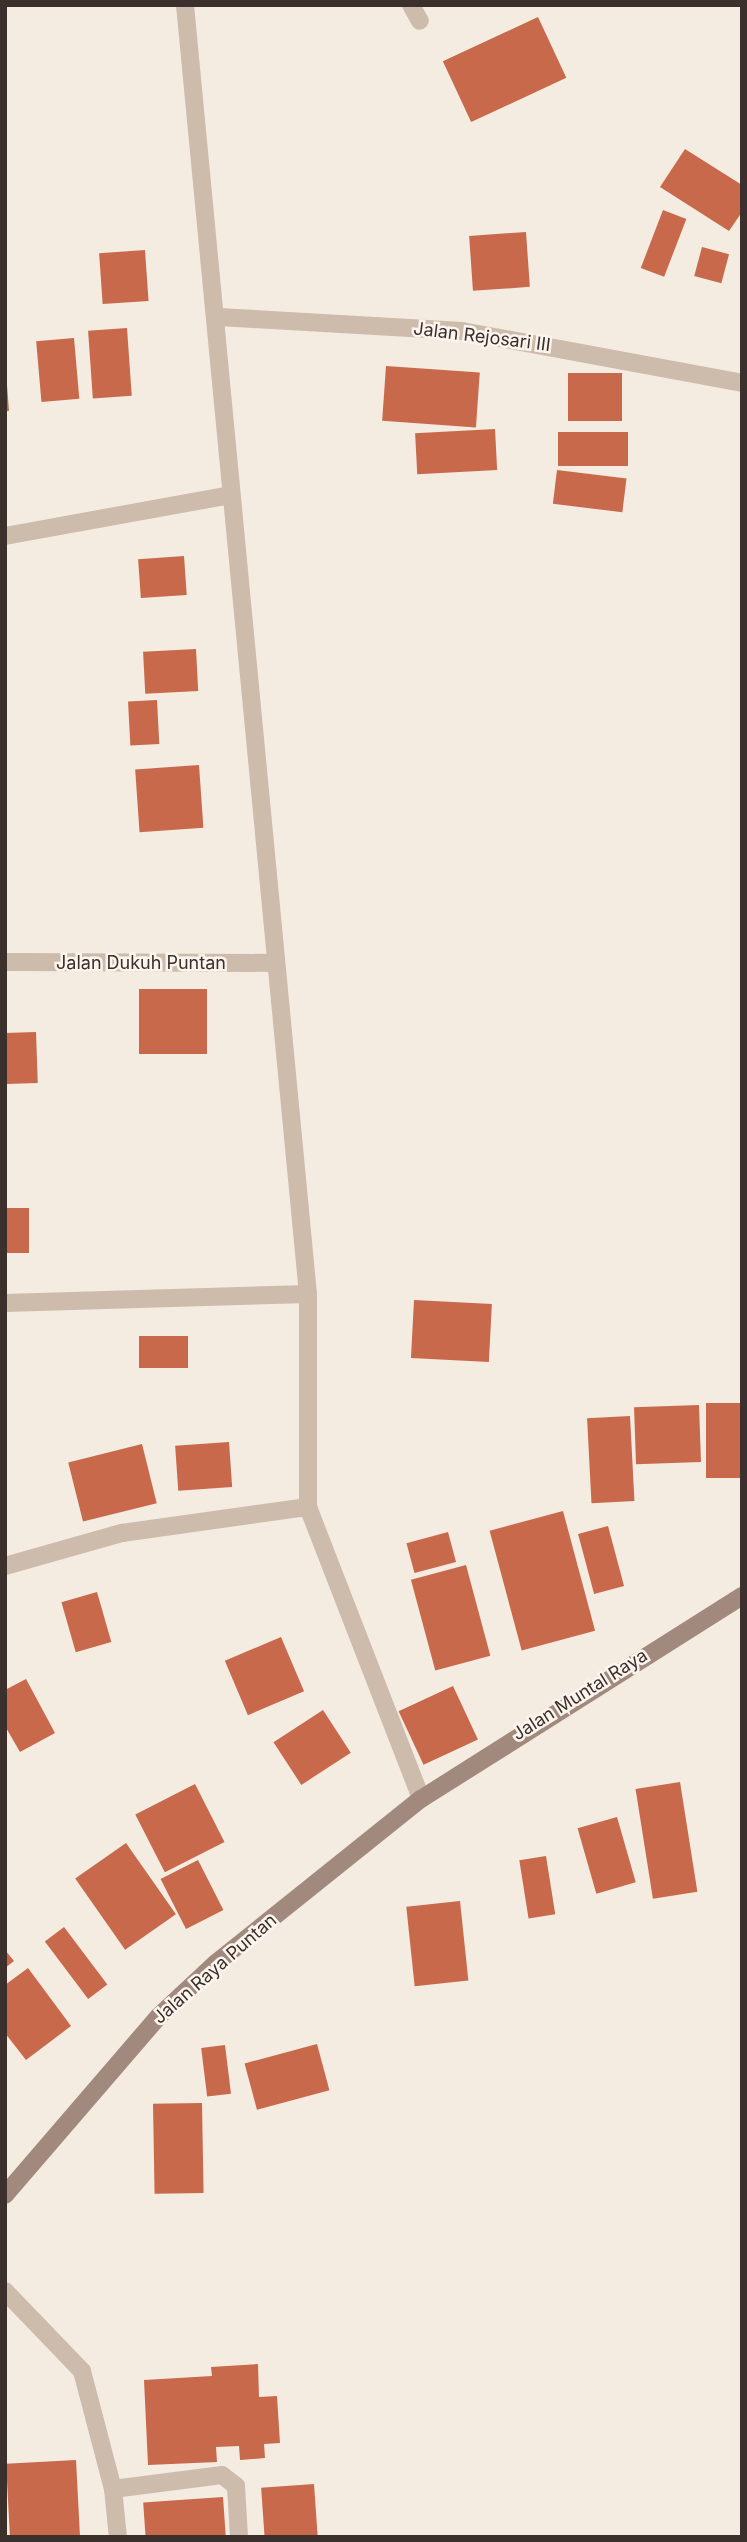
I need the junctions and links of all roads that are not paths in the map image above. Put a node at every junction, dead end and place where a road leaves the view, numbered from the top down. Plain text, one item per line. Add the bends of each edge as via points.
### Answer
1 (185, 5) edge
2 (411, 5) edge
3 (420, 21) dead end
4 (219, 317) junction
5 (742, 383) edge
6 (230, 495) junction
7 (5, 536) edge
8 (5, 962) edge
9 (276, 963) junction
10 (308, 1294) junction
11 (5, 1303) edge
12 (308, 1507) junction
13 (5, 1566) edge
14 (742, 1596) edge
15 (421, 1799) junction
16 (5, 2194) edge
17 (5, 2291) edge
18 (113, 2488) junction
19 (118, 2537) edge
20 (239, 2537) edge

1 - 4 street
2 - 3 street
4 - 5 street, Jalan Rejosari III via 462,331
4 - 6 street
6 - 7 street
6 - 9 street
8 - 9 street, Jalan Dukuh Puntan
9 - 10 street
10 - 11 street
10 - 12 street
12 - 13 street via 122,1533
12 - 15 street
14 - 15 main road, Jalan Muntal Raya
15 - 16 main road, Jalan Raya Puntan via 159,2016
17 - 18 street via 82,2371
18 - 19 street
18 - 20 street via 222,2475 236,2486

